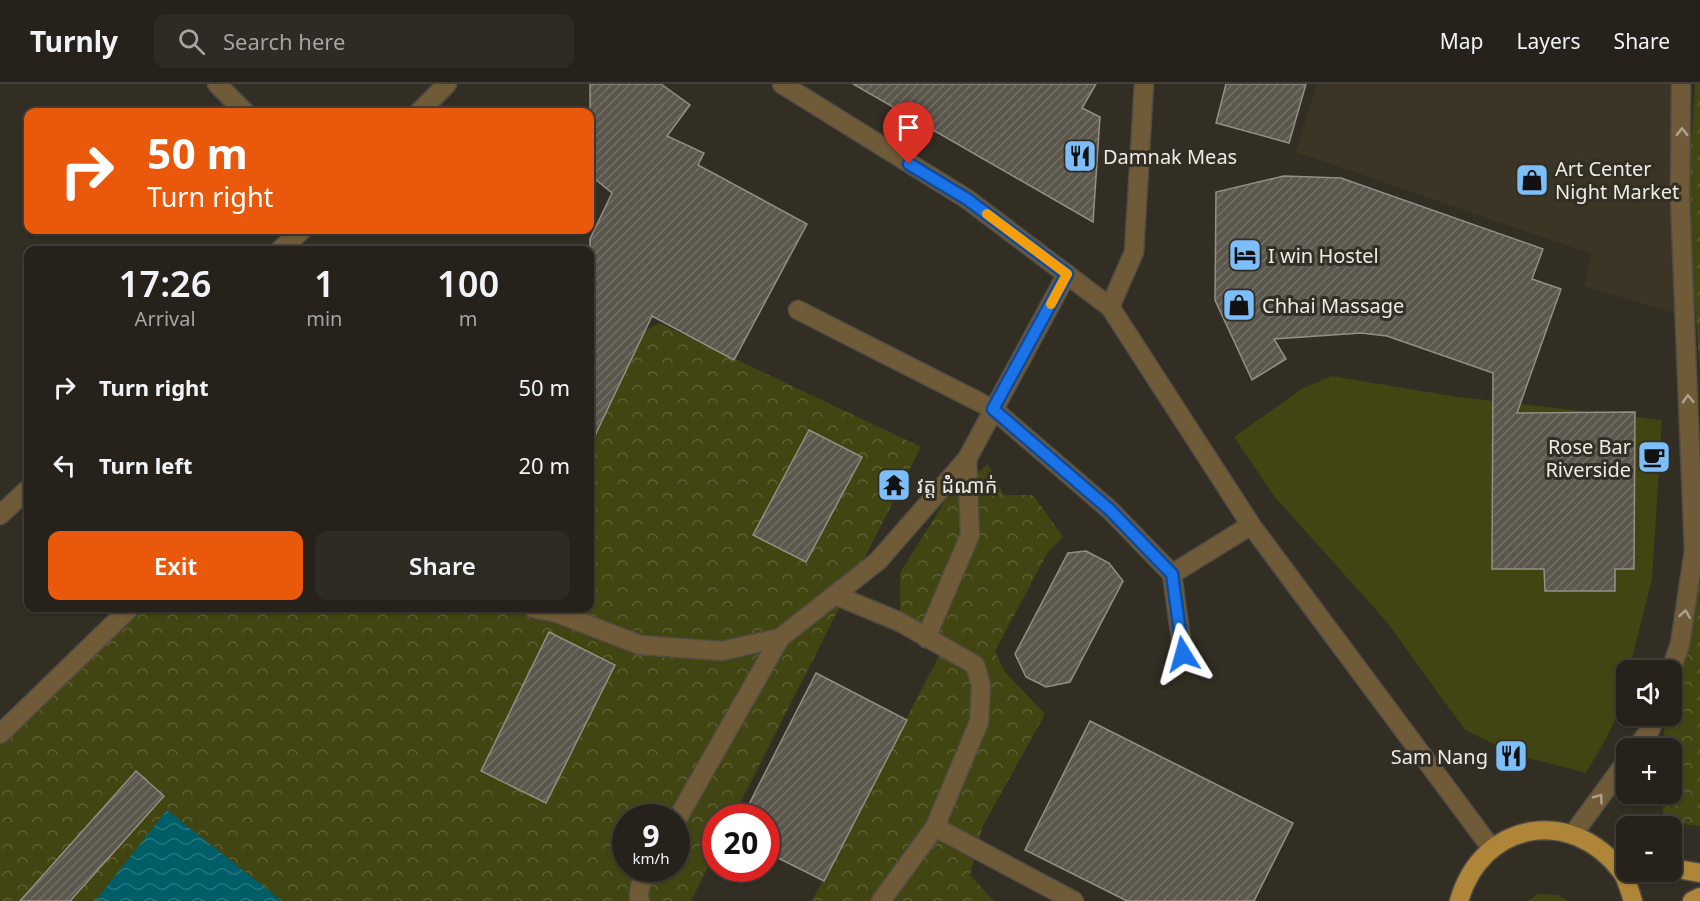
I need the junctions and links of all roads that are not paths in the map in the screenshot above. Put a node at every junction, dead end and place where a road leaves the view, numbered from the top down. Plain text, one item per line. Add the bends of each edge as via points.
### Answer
1 (217, 84) edge
2 (447, 84) edge
3 (782, 84) edge
4 (1144, 84) edge
5 (1681, 84) edge
6 (241, 108) edge
7 (423, 108) edge
8 (298, 234) edge
9 (284, 246) edge
10 (1067, 274) junction
11 (1110, 307) junction
12 (798, 310) dead end
13 (993, 409) junction
14 (967, 459) junction
15 (24, 493) edge
16 (0, 515) edge
17 (1251, 525) junction
18 (1172, 574) junction
19 (835, 595) junction
20 (126, 612) edge
21 (553, 612) edge
22 (780, 638) junction
23 (926, 638) junction
24 (1183, 654) dead end
25 (1674, 660) edge
26 (0, 734) edge
27 (1616, 776) edge
28 (686, 804) edge
29 (935, 827) junction
30 (1573, 834) junction
31 (1599, 848) junction
32 (1492, 849) junction
33 (1616, 852) edge
34 (1682, 870) edge
35 (1700, 873) edge
36 (642, 882) edge
37 (1700, 897) edge
38 (640, 901) edge
39 (881, 901) edge
40 (1074, 901) edge
41 (1459, 901) edge
42 (1633, 901) edge
43 (1692, 901) edge

1 - 6 street
2 - 7 street
3 - 10 street via 967,199
4 - 11 street via 1134,252
25 -> 5 street via 1694,551 1680,199
8 - 9 street
10 - 11 street
10 - 13 street
11 - 17 street
12 - 13 street
13 - 14 street
13 - 18 street via 1110,510
14 - 19 street via 878,561
14 - 23 street via 970,535
15 - 16 street
17 - 18 street
17 - 32 street
18 - 24 street
19 - 22 street
19 - 23 street via 900,622
20 - 26 street
21 - 22 street via 640,645 722,651
22 - 28 street
23 - 29 street via 975,665 981,685 979,722
30 -> 27 street
29 - 39 street
29 - 40 street
30 - 31 main road
30 - 32 main road via 1531,831 1510,837
31 - 33 main road
31 - 42 main road via 1623,873
32 - 41 main road via 1472,871
34 - 35 main road
36 - 38 street
37 - 43 main road

